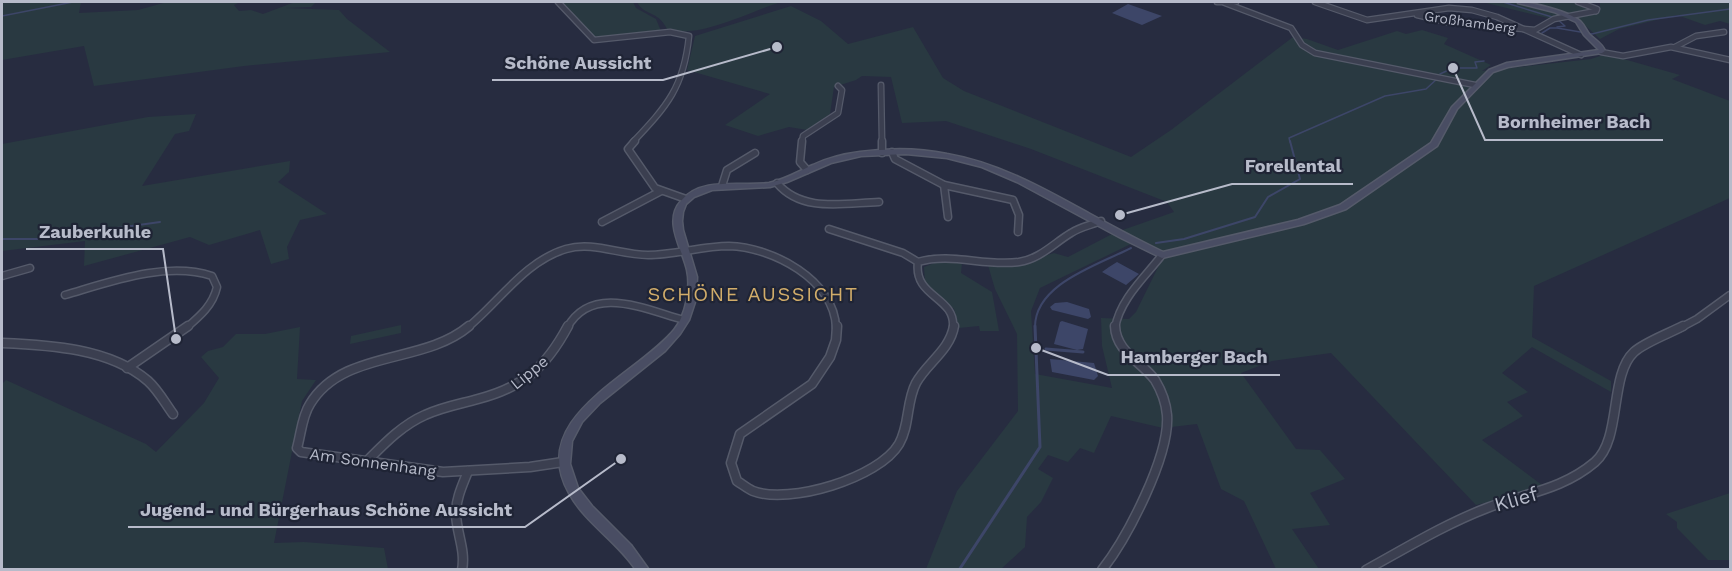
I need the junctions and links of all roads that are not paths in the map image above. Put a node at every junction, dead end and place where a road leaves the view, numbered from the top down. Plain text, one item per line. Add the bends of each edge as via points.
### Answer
1 (558, 2) edge
2 (1217, 2) edge
3 (1236, 2) edge
4 (1315, 2) edge
5 (1520, 2) edge
6 (1578, 2) edge
7 (1225, 3) junction
8 (1414, 14) junction
9 (1567, 15) junction
10 (1525, 30) junction
11 (1724, 33) dead end
12 (1675, 47) junction
13 (1601, 52) junction
14 (1581, 56) junction
15 (1731, 60) edge
16 (881, 85) dead end
17 (1475, 85) junction
18 (838, 86) dead end
19 (892, 152) junction
20 (755, 153) dead end
21 (882, 153) junction
22 (807, 170) junction
23 (777, 183) junction
24 (944, 185) junction
25 (722, 186) junction
26 (661, 191) junction
27 (686, 199) junction
28 (879, 202) dead end
29 (948, 217) dead end
30 (1101, 221) junction
31 (602, 222) dead end
32 (829, 229) dead end
33 (1018, 231) dead end
34 (686, 251) junction
35 (1162, 255) junction
36 (918, 262) junction
37 (30, 268) dead end
38 (2, 276) edge
39 (1731, 295) edge
40 (65, 296) dead end
41 (684, 320) junction
42 (2, 343) edge
43 (127, 368) junction
44 (173, 414) dead end
45 (367, 462) junction
46 (563, 462) junction
47 (468, 471) junction
48 (462, 570) edge
49 (643, 570) edge
50 (1102, 570) edge
51 (1366, 570) edge

1 - 26 street via 594,40 664,33 689,36 688,52 671,96 654,122 628,149
2 - 7 street
3 - 7 street
4 - 8 street, Großhamberg via 1367,20
5 - 9 street
6 - 9 street, Großhamberg via 1597,9
7 - 17 street via 1286,25 1302,45 1315,53
8 - 10 street, Großhamberg via 1447,22
8 - 10 street, Großhamberg via 1465,9 1497,17
9 - 10 street, Großhamberg via 1535,30
9 - 13 street via 1580,23
10 - 14 street, Großhamberg
11 - 12 street via 1690,38
12 - 13 street via 1623,56
12 - 15 street
13 - 14 street
14 - 17 street via 1500,66
16 - 21 street
17 - 35 street via 1454,108 1434,144 1343,207 1301,222
18 - 22 street via 842,90 838,113 803,136 800,162
19 - 21 street
19 - 24 street via 895,159
19 - 30 street via 944,156 996,169
20 - 25 street via 727,170
21 - 22 street via 833,160
22 - 23 street
23 - 25 street
23 - 28 street via 796,200
24 - 29 street
24 - 33 street via 1013,200 1018,212
25 - 27 street
26 - 27 street
26 - 31 street
27 - 34 street via 678,214
30 - 35 street
30 - 36 street via 1075,230 1031,259 1003,262 942,255
32 - 36 street via 903,253
34 - 36 street via 724,246 771,255 811,279 827,296 836,314 836,339 819,376 754,422 740,434 733,449 730,463 736,480 747,488 776,495 820,489 856,478 880,465 902,439 915,384 947,343 954,324 948,309 918,282
34 - 41 street via 693,277
34 - 45 street, Am Sonnenhang via 647,255 592,246 567,249 540,261 450,339 424,351 351,369 329,380 309,405 297,448 301,452
35 - 50 street via 1117,317 1115,332 1119,343 1154,378 1167,415 1165,437 1134,525
37 - 38 street
39 - 51 street, Klief via 1697,319 1634,352 1618,388 1609,437 1595,462 1548,490 1482,510 1437,530
40 - 43 street via 169,271 200,271 213,276 216,294 206,310
41 - 45 street, Lippe via 626,303 603,302 587,307 576,314 545,363 524,380 485,399 428,413 390,438
41 - 46 street via 663,347 581,415 568,438
42 - 43 street via 57,347
43 - 44 street via 147,380
45 - 47 street, Am Sonnenhang
46 - 47 street, Am Sonnenhang
46 - 49 street via 574,492
47 - 48 street via 456,508 465,558

